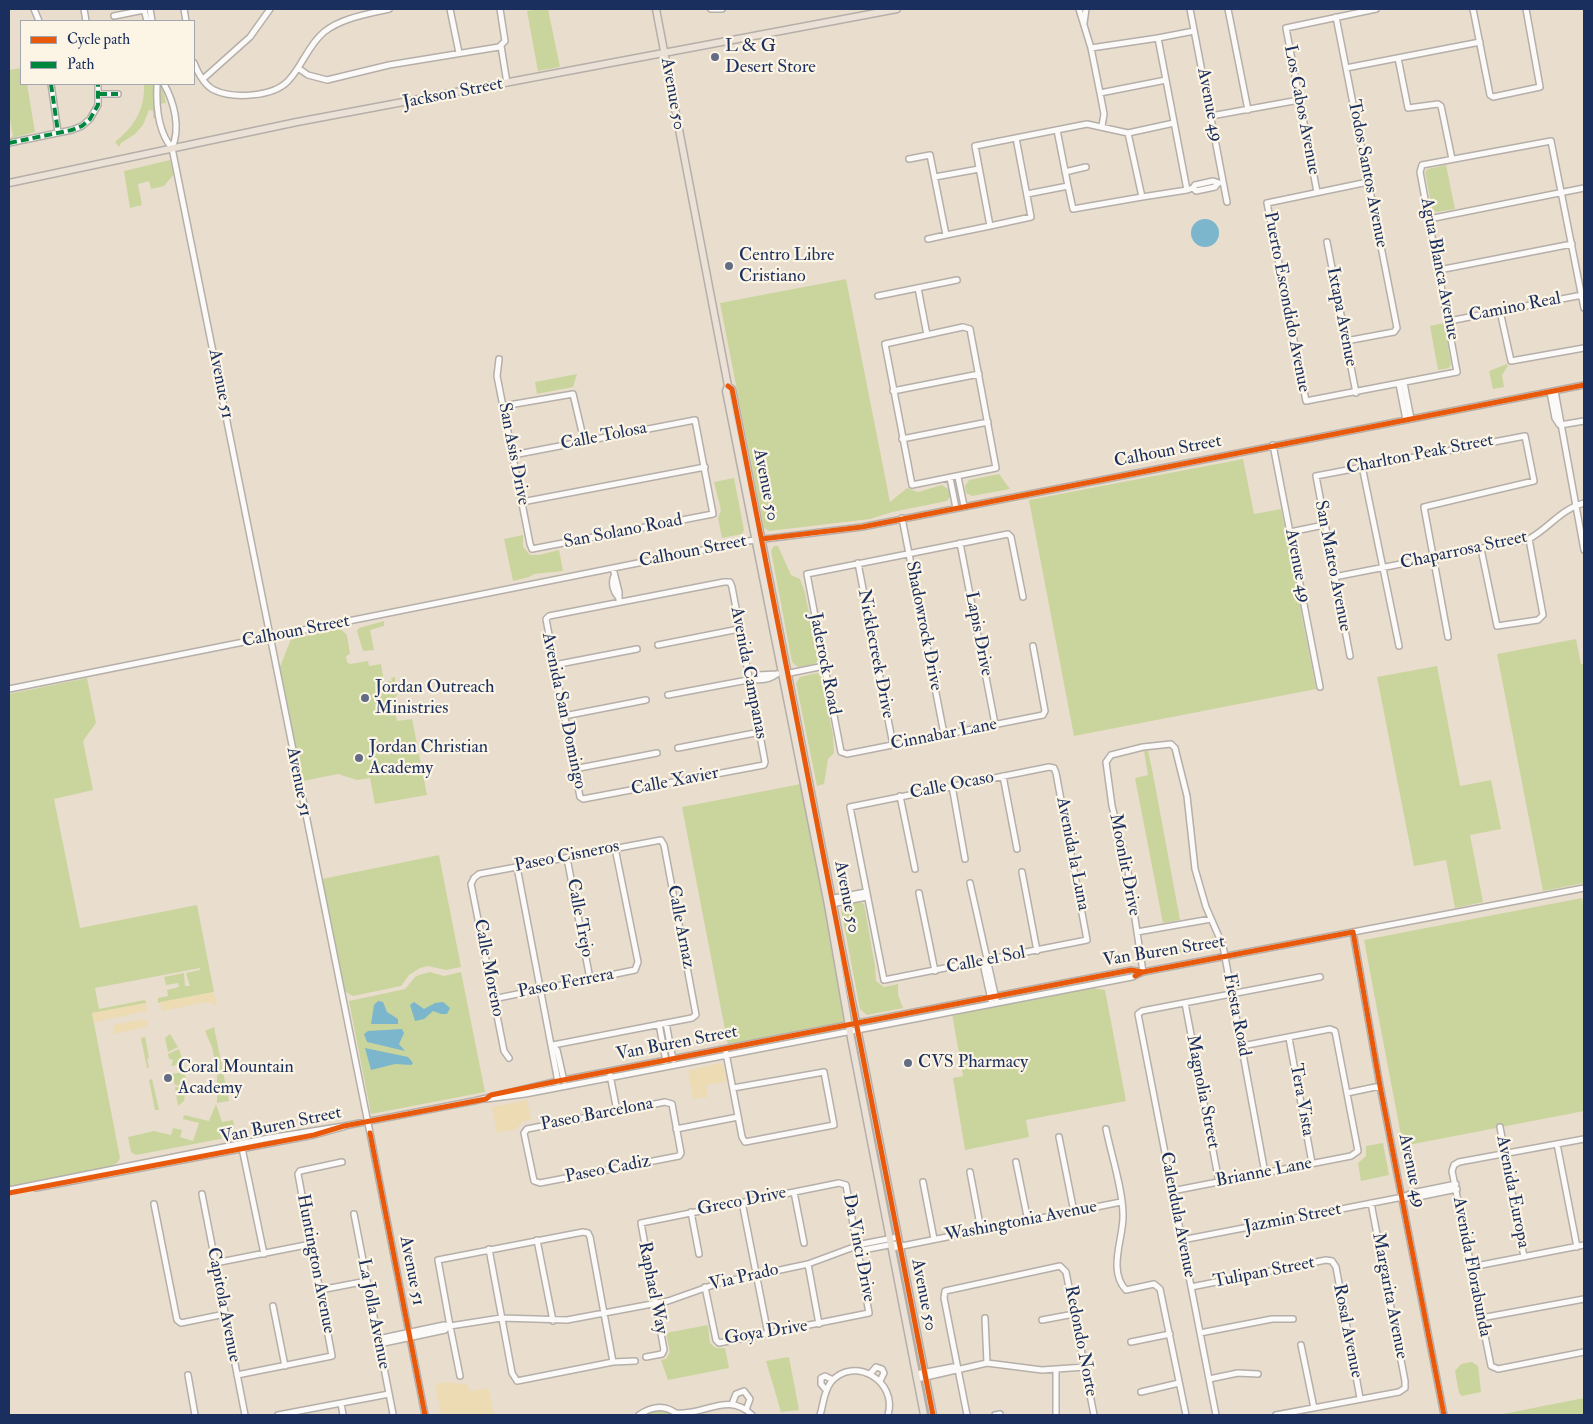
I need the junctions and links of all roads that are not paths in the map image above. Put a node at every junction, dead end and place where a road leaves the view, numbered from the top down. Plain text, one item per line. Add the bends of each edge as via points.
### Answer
1 (146, 9) edge
2 (270, 9) edge
3 (389, 9) edge
4 (450, 9) edge
5 (500, 9) edge
6 (656, 9) edge
7 (711, 9) edge
8 (722, 9) edge
9 (897, 9) edge
10 (1079, 9) edge
11 (1086, 9) edge
12 (1190, 9) edge
13 (1228, 9) edge
14 (1376, 9) edge
15 (1473, 9) edge
16 (1526, 9) edge
17 (114, 16) dead end
18 (1336, 17) junction
19 (1084, 23) junction
20 (1194, 31) junction
21 (1158, 38) junction
22 (1480, 42) junction
23 (501, 46) junction
24 (1091, 48) junction
25 (459, 53) junction
26 (664, 54) junction
27 (1398, 58) junction
28 (195, 65) edge
29 (298, 68) junction
30 (1346, 68) junction
31 (203, 79) junction
32 (1166, 80) junction
33 (507, 83) junction
34 (50, 85) edge
35 (98, 85) edge
36 (157, 85) edge
37 (165, 85) edge
38 (1100, 93) junction
39 (99, 94) junction
40 (118, 94) dead end
41 (1299, 100) junction
42 (1248, 110) junction
43 (1211, 116) junction
44 (1174, 123) junction
45 (1102, 126) junction
46 (1057, 130) junction
47 (58, 132) junction
48 (1128, 133) junction
49 (1016, 138) junction
50 (9, 143) edge
51 (172, 148) junction
52 (909, 159) dead end
53 (1452, 159) junction
54 (1086, 168) dead end
55 (979, 169) junction
56 (1065, 172) junction
57 (934, 177) junction
58 (1224, 182) junction
59 (1368, 182) junction
60 (9, 183) edge
61 (1068, 186) junction
62 (1584, 188) edge
63 (1190, 189) junction
64 (1317, 192) junction
65 (1562, 193) junction
66 (1027, 194) junction
67 (1142, 197) junction
68 (1227, 202) dead end
69 (1429, 219) junction
70 (990, 226) junction
71 (946, 235) junction
72 (928, 239) dead end
73 (1327, 242) dead end
74 (1572, 244) junction
75 (1439, 270) junction
76 (957, 280) dead end
77 (918, 288) junction
78 (1582, 295) junction
79 (878, 296) dead end
80 (1584, 308) edge
81 (1500, 311) junction
82 (1449, 321) junction
83 (927, 335) junction
84 (1346, 341) junction
85 (1584, 348) edge
86 (499, 359) dead end
87 (979, 374) junction
88 (1402, 384) junction
89 (1584, 385) edge
90 (893, 391) junction
91 (1552, 391) junction
92 (1356, 392) junction
93 (503, 406) junction
94 (1409, 419) junction
95 (1584, 421) edge
96 (988, 422) junction
97 (1560, 425) junction
98 (902, 438) junction
99 (584, 441) junction
100 (1273, 445) junction
101 (513, 455) junction
102 (1362, 466) junction
103 (706, 467) junction
104 (1316, 476) joint
105 (958, 477) junction
106 (950, 478) junction
107 (522, 502) junction
108 (1584, 503) edge
109 (964, 506) junction
110 (1576, 506) junction
111 (956, 508) junction
112 (902, 518) junction
113 (1324, 525) junction
114 (1290, 532) junction
115 (1529, 539) junction
116 (759, 540) junction
117 (960, 543) junction
118 (532, 549) joint
119 (1481, 549) junction
120 (1584, 550) edge
121 (908, 553) junction
122 (1433, 558) junction
123 (858, 563) junction
124 (613, 568) junction
125 (1384, 568) junction
126 (1334, 577) junction
127 (1023, 597) dead end
128 (618, 599) junction
129 (739, 629) junction
130 (270, 637) junction
131 (1448, 637) dead end
132 (658, 645) dead end
133 (1033, 646) dead end
134 (1399, 646) dead end
135 (636, 649) dead end
136 (1350, 656) dead end
137 (554, 665) junction
138 (824, 666) junction
139 (782, 674) junction
140 (751, 679) junction
141 (1320, 686) dead end
142 (9, 689) edge
143 (668, 695) dead end
144 (646, 700) dead end
145 (564, 716) junction
146 (995, 724) junction
147 (760, 732) junction
148 (944, 734) junction
149 (893, 745) junction
150 (678, 748) dead end
151 (657, 753) dead end
152 (842, 754) joint
153 (1107, 757) joint
154 (764, 765) joint
155 (1054, 768) joint
156 (574, 769) junction
157 (1003, 776) junction
158 (952, 786) junction
159 (900, 796) junction
160 (587, 799) joint
161 (661, 840) joint
162 (615, 848) junction
163 (1017, 849) dead end
164 (567, 858) junction
165 (966, 859) dead end
166 (518, 867) junction
167 (915, 869) dead end
168 (1022, 872) dead end
169 (474, 878) joint
170 (970, 883) dead end
171 (1584, 888) edge
172 (919, 893) dead end
173 (866, 895) junction
174 (830, 902) junction
175 (1211, 919) junction
176 (1137, 932) junction
177 (1353, 932) junction
178 (1087, 940) joint
179 (1037, 951) junction
180 (1225, 957) junction
181 (986, 961) junction
182 (935, 971) junction
183 (1143, 972) junction
184 (1320, 977) dead end
185 (590, 979) junction
186 (542, 989) junction
187 (1232, 994) junction
188 (992, 996) junction
189 (493, 998) junction
190 (994, 1003) junction
191 (1185, 1003) junction
192 (666, 1023) junction
193 (659, 1024) junction
194 (854, 1027) junction
195 (1289, 1038) junction
196 (553, 1046) junction
197 (1242, 1046) junction
198 (725, 1048) junction
199 (726, 1055) junction
200 (509, 1058) dead end
201 (673, 1058) junction
202 (666, 1059) junction
203 (674, 1065) junction
204 (856, 1065) junction
205 (668, 1066) junction
206 (609, 1071) junction
207 (610, 1078) junction
208 (561, 1080) junction
209 (1380, 1086) junction
210 (562, 1087) junction
211 (733, 1088) junction
212 (1347, 1093) junction
213 (486, 1099) junction
214 (874, 1110) junction
215 (617, 1112) junction
216 (738, 1117) junction
217 (367, 1122) junction
218 (344, 1126) junction
219 (1500, 1127) dead end
220 (676, 1129) junction
221 (1106, 1129) dead end
222 (1059, 1137) dead end
223 (1584, 1139) edge
224 (241, 1143) junction
225 (1557, 1144) junction
226 (243, 1149) junction
227 (1505, 1154) junction
228 (157, 1159) junction
229 (342, 1162) dead end
230 (1016, 1162) dead end
231 (125, 1163) dead end
232 (1312, 1163) junction
233 (876, 1164) junction
234 (970, 1172) dead end
235 (1265, 1173) junction
236 (923, 1182) dead end
237 (1219, 1182) junction
238 (535, 1183) joint
239 (844, 1183) joint
240 (1456, 1187) junction
241 (9, 1191) edge
242 (1172, 1191) junction
243 (794, 1192) junction
244 (202, 1194) dead end
245 (1403, 1197) junction
246 (742, 1202) junction
247 (1121, 1202) junction
248 (1371, 1203) junction
249 (154, 1204) dead end
250 (691, 1212) junction
251 (1074, 1212) junction
252 (354, 1214) dead end
253 (1028, 1221) junction
254 (641, 1223) joint
255 (981, 1230) junction
256 (934, 1239) junction
257 (537, 1240) junction
258 (1182, 1240) junction
259 (899, 1242) junction
260 (804, 1243) dead end
261 (311, 1244) junction
262 (891, 1244) junction
263 (1584, 1245) edge
264 (1577, 1247) junction
265 (858, 1248) junction
266 (489, 1249) junction
267 (264, 1254) junction
268 (699, 1254) dead end
269 (1524, 1257) junction
270 (215, 1263) junction
271 (808, 1264) junction
272 (1334, 1264) joint
273 (1471, 1267) junction
274 (756, 1275) junction
275 (367, 1281) junction
276 (705, 1287) junction
277 (1192, 1287) junction
278 (320, 1290) junction
279 (1584, 1299) edge
280 (655, 1304) junction
281 (273, 1306) dead end
282 (869, 1313) joint
283 (225, 1314) junction
284 (604, 1314) junction
285 (1074, 1314) junction
286 (501, 1318) junction
287 (985, 1318) dead end
288 (1481, 1318) junction
289 (1293, 1319) dead end
290 (1042, 1320) dead end
291 (552, 1321) junction
292 (820, 1324) junction
293 (449, 1326) junction
294 (1200, 1333) junction
295 (768, 1334) junction
296 (1170, 1334) junction
297 (409, 1335) junction
298 (378, 1341) junction
299 (1131, 1342) dead end
300 (1301, 1345) dead end
301 (1584, 1352) edge
302 (646, 1357) dead end
303 (635, 1361) dead end
304 (613, 1362) junction
305 (987, 1363) junction
306 (285, 1366) junction
307 (1084, 1367) junction
308 (958, 1368) junction
309 (1056, 1370) junction
310 (870, 1374) junction
311 (1258, 1374) dead end
312 (188, 1375) dead end
313 (237, 1375) junction
314 (925, 1375) junction
315 (460, 1376) dead end
316 (917, 1376) junction
317 (1209, 1379) junction
318 (833, 1380) junction
319 (880, 1381) junction
320 (1179, 1383) junction
321 (826, 1390) junction
322 (1140, 1392) dead end
323 (389, 1394) junction
324 (1360, 1398) junction
325 (340, 1403) junction
326 (732, 1404) junction
327 (1314, 1408) junction
328 (746, 1410) junction
329 (700, 1413) edge
330 (293, 1414) edge
331 (393, 1414) edge
332 (678, 1414) edge
333 (1056, 1414) dead end
334 (195, 1415) edge
335 (244, 1415) edge
336 (278, 1415) edge
337 (343, 1415) edge
338 (425, 1415) edge
339 (639, 1415) edge
340 (752, 1415) edge
341 (820, 1415) edge
342 (888, 1415) edge
343 (924, 1415) edge
344 (933, 1415) edge
345 (967, 1415) edge
346 (1094, 1415) edge
347 (1186, 1415) edge
348 (1216, 1415) edge
349 (1276, 1415) edge
350 (1443, 1415) edge

1 - 17 street
2 - 31 street via 250,38
3 - 29 street via 346,20 330,28 318,38
4 - 25 street
5 - 23 street via 505,35
6 - 26 main road, Avenue 50
7 - 8 street
9 - 26 main road, Jackson Street
10 - 19 street
11 - 19 street
12 - 20 street, Avenue 49
13 - 42 street
14 - 18 street
15 - 22 street
16 - 22 street via 1540,87 1491,97
18 - 30 street, Todos Santos Avenue
18 - 41 street, Los Cabos Avenue via 1286,28
19 - 24 street
20 - 21 street
20 - 43 street, Avenue 49
21 - 24 street
21 - 32 street
22 - 27 street
23 - 25 street
23 - 33 street
24 - 38 street
25 - 29 street via 327,80 308,75
26 - 33 main road, Jackson Street
26 - 116 main road, Avenue 50 via 728,386 726,391
27 - 30 street
27 - 53 street via 1408,108 1441,106
28 - 31 street
29 - 31 street via 281,87 251,94 214,90
30 - 59 street, Todos Santos Avenue
32 - 38 street
32 - 44 street
33 - 51 main road, Jackson Street
34 - 47 street
35 - 39 street
36 - 51 street via 160,122
37 - 51 street via 171,96 175,119 177,138
38 - 45 street via 1104,114
39 - 40 street
39 - 47 street via 96,110 87,122 72,130
41 - 42 street
41 - 64 street, Los Cabos Avenue
42 - 43 street
43 - 58 street, Avenue 49
44 - 48 street
44 - 63 street
45 - 46 street via 1087,124
45 - 48 street
46 - 49 street
46 - 56 street
47 - 50 street
48 - 67 street
49 - 55 street via 975,146
49 - 66 street
51 - 60 main road, Jackson Street
51 - 130 street, Avenue 51
52 - 57 street via 930,155
53 - 65 street via 1551,141
53 - 69 street, Agua Blanca Avenue via 1420,166
54 - 56 street
55 - 57 street
55 - 70 street
56 - 61 street
57 - 71 street
58 - 63 street via 1217,184 1213,181
58 - 68 street, Avenue 49
59 - 64 street
59 - 84 street, Todos Santos Avenue via 1396,330
61 - 66 street
61 - 67 street via 1073,208
62 - 65 street
63 - 67 street
64 - 92 street, Puerto Escondido Avenue via 1267,203 1306,401
65 - 69 street
65 - 74 street
66 - 70 street via 1031,217
69 - 75 street, Agua Blanca Avenue
70 - 71 street
71 - 72 street
73 - 84 street, Ixtapa Avenue
74 - 75 street
74 - 78 street
75 - 82 street, Agua Blanca Avenue
76 - 77 street
77 - 79 street
77 - 83 street
78 - 80 street
78 - 81 street, Camino Real
81 - 82 street, Camino Real
81 - 85 street via 1511,361
82 - 88 street, Agua Blanca Avenue via 1457,372
83 - 87 street via 969,327
83 - 90 street via 885,344
84 - 92 street, Ixtapa Avenue
86 - 93 street, San Asis Drive via 497,370
87 - 90 street
87 - 96 street
88 - 92 street
88 - 94 street
89 - 91 street, Calhoun Street
90 - 98 street
91 - 94 street, Calhoun Street
91 - 97 street via 1555,418
93 - 99 street via 573,394
93 - 101 street, San Asis Drive
94 - 100 street, Calhoun Street
95 - 97 street
96 - 98 street
96 - 105 street via 996,468
97 - 110 street
98 - 106 street via 912,485
99 - 101 street, Calle Tolosa
99 - 103 street, Calle Tolosa via 695,420
100 - 109 street, Calhoun Street
100 - 114 street, Avenue 49
101 - 107 street, San Asis Drive
102 - 104 street, Charlton Peak Street
102 - 122 street, Charlton Peak Street via 1526,436 1534,481 1424,507
102 - 125 street
103 - 107 street
103 - 118 street, San Solano Road via 713,514
104 - 113 street, San Mateo Avenue
105 - 106 street
105 - 109 street
106 - 111 street
107 - 118 street, San Asis Drive
108 - 110 street, Chaparrosa Street
109 - 111 street, Calhoun Street
110 - 115 street, Chaparrosa Street via 1558,515
110 - 120 street
111 - 112 street, Calhoun Street
112 - 116 street, Calhoun Street via 835,531
112 - 121 street, Shadowrock Drive
113 - 114 street
113 - 126 street, San Mateo Avenue
114 - 141 street, Avenue 49
115 - 119 street, Chaparrosa Street
115 - 119 street via 1543,617 1497,626
116 - 124 street, Calhoun Street
116 - 139 main road, Avenue 50
117 - 121 street
117 - 127 street via 1010,535
117 - 146 street, Lapis Drive
119 - 122 street, Chaparrosa Street
121 - 123 street
121 - 148 street, Shadowrock Drive
122 - 125 street, Chaparrosa Street
122 - 131 street
123 - 138 street, Jaderock Road via 807,574
123 - 149 street, Nicklecreek Drive
124 - 128 street
124 - 130 street, Calhoun Street
125 - 126 street, Chaparrosa Street
125 - 134 street
126 - 136 street, San Mateo Avenue
128 - 129 street, Avenida Campanas via 730,582
128 - 137 street, Avenida San Domingo via 546,619
129 - 132 street
129 - 140 street, Avenida Campanas
130 - 142 street, Calhoun Street
130 - 217 street, Avenue 51
133 - 146 street, Cinnabar Lane via 1045,713
135 - 137 street
137 - 145 street, Avenida San Domingo
138 - 139 street
138 - 152 street, Jaderock Road
139 - 140 street via 758,675
139 - 174 main road, Avenue 50
140 - 143 street
140 - 147 street, Avenida Campanas
144 - 145 street
145 - 156 street, Avenida San Domingo
146 - 148 street, Cinnabar Lane
147 - 150 street
147 - 154 street, Avenida Campanas
148 - 149 street, Cinnabar Lane
149 - 152 street, Cinnabar Lane
151 - 156 street
153 - 175 street, Fiesta Road via 1137,748 1173,744 1187,796 1196,876
153 - 176 street, Moonlit Drive via 1110,792
154 - 160 street, Calle Xavier
155 - 157 street, Calle Ocaso
155 - 178 street, Avenida la Luna
156 - 160 street, Avenida San Domingo via 580,797
157 - 158 street, Calle Ocaso
157 - 163 street
158 - 159 street, Calle Ocaso
158 - 165 street
159 - 167 street
159 - 173 street, Calle Ocaso via 850,807
161 - 162 street, Paseo Cisneros
161 - 192 street, Calle Arnaz via 696,1015
162 - 164 street, Paseo Cisneros
162 - 185 street, Paseo Ferrera via 637,968
164 - 166 street, Paseo Cisneros
164 - 185 street, Calle Trejo
166 - 169 street, Paseo Cisneros via 479,874
166 - 186 street
168 - 179 street
169 - 189 street, Calle Moreno via 471,884
170 - 181 street
171 - 177 street, Van Buren Street
172 - 182 street
173 - 174 street
173 - 182 street, Calle el Sol via 884,980
174 - 194 main road, Avenue 50
175 - 176 street
175 - 180 street, Fiesta Road
176 - 183 street, Moonlit Drive
177 - 180 street, Van Buren Street
177 - 209 street, Avenue 49
178 - 179 street, Calle el Sol
179 - 181 street, Calle el Sol
180 - 183 street, Van Buren Street
180 - 187 street, Fiesta Road
181 - 182 street, Calle el Sol
181 - 188 street via 990,968
183 - 188 street, Van Buren Street via 1131,970
183 - 190 street, Van Buren Street via 1132,977
184 - 187 street
185 - 186 street, Paseo Ferrera
186 - 189 street, Paseo Ferrera
186 - 196 street
187 - 191 street
187 - 197 street, Fiesta Road
188 - 190 street
188 - 194 street, Van Buren Street
189 - 200 street, Calle Moreno via 504,1051
190 - 194 street, Van Buren Street
191 - 237 street, Magnolia Street
191 - 242 street, Calendula Avenue via 1138,1014
192 - 193 street
192 - 201 street
193 - 196 street
193 - 202 street
194 - 198 street, Van Buren Street
194 - 199 street, Van Buren Street
194 - 204 main road, Avenue 50
194 - 214 main road, Avenue 50
195 - 197 street
195 - 212 street via 1330,1029 1334,1031
195 - 232 street, Tera Vista
196 - 208 street via 557,1050
197 - 235 street, Fiesta Road
198 - 199 street
198 - 201 street, Van Buren Street
199 - 203 street, Van Buren Street
199 - 211 street
201 - 202 street, Van Buren Street
201 - 203 street
202 - 205 street
202 - 206 street, Van Buren Street
203 - 205 street, Van Buren Street
204 - 214 main road via 863,1081 867,1105
204 - 233 main road, Avenue 50
205 - 207 street, Van Buren Street
206 - 207 street
206 - 208 street, Van Buren Street
207 - 210 street, Van Buren Street
207 - 215 street
208 - 210 street
208 - 213 street, Van Buren Street via 491,1095
209 - 212 street
209 - 245 street, Avenue 49
210 - 213 street, Van Buren Street
211 - 216 street
211 - 216 street via 824,1072 834,1125 744,1142
212 - 232 street, Brianne Lane via 1358,1147 1356,1154
213 - 217 street, Van Buren Street
214 - 233 main road via 870,1117
214 - 259 main road, Avenue 50
215 - 220 street, Paseo Barcelona via 670,1102
215 - 238 street, Paseo Barcelona via 525,1130
216 - 220 street
217 - 218 street, Van Buren Street
217 - 297 street, Avenue 51
218 - 224 street, Van Buren Street
218 - 226 street, Van Buren Street via 327,1133
219 - 227 street, Avenida Europa
220 - 238 street, Paseo Cadiz via 680,1155
221 - 247 street
222 - 251 street
223 - 225 street
224 - 226 street
224 - 228 street, Van Buren Street
225 - 227 street
225 - 264 street
226 - 241 street, Van Buren Street
226 - 267 street
227 - 240 street, Avenida Florabunda via 1458,1162 1452,1171
227 - 269 street, Avenida Europa
228 - 231 street
228 - 241 street, Van Buren Street
229 - 261 street, Huntington Avenue via 298,1172
230 - 253 street
232 - 235 street, Brianne Lane
233 - 262 main road, Avenue 50
234 - 255 street
235 - 237 street, Brianne Lane
236 - 256 street
237 - 242 street, Brianne Lane
239 - 243 street, Greco Drive
239 - 265 street, Da Vinci Drive
240 - 245 street, Jazmin Street
240 - 273 street, Avenida Florabunda
242 - 258 street, Calendula Avenue
243 - 246 street, Greco Drive
243 - 260 street
244 - 270 street, Capitola Avenue
245 - 248 street, Jazmin Street
245 - 350 street, Avenue 49
246 - 250 street, Greco Drive
246 - 274 street
247 - 251 street, Washingtonia Avenue
247 - 296 street via 1123,1224 1117,1255 1121,1282 1126,1290 1157,1286
248 - 258 street, Jazmin Street
248 - 324 street, Margarita Avenue via 1405,1388 1399,1392
249 - 283 street via 177,1320 181,1323
250 - 254 street, Greco Drive
250 - 268 street
251 - 253 street, Washingtonia Avenue
252 - 275 street, La Jolla Avenue
253 - 255 street, Washingtonia Avenue
254 - 280 street, Raphael Way
255 - 256 street, Washingtonia Avenue
256 - 259 street, Washingtonia Avenue
257 - 266 street
257 - 284 street via 588,1232
257 - 291 street
258 - 277 street, Calendula Avenue
259 - 262 street, Washingtonia Avenue
259 - 262 street, Via Prado
259 - 314 main road, Avenue 50
261 - 267 street
261 - 278 street, Huntington Avenue
262 - 265 street, Via Prado via 862,1244
262 - 316 main road, Avenue 50
263 - 264 street
264 - 269 street
265 - 271 street, Via Prado via 840,1251
265 - 282 street, Da Vinci Drive
266 - 286 street
266 - 293 street via 438,1260
267 - 270 street
269 - 273 street
270 - 283 street, Capitola Avenue
271 - 274 street, Via Prado
271 - 292 street
272 - 277 street, Tulipan Street via 1326,1260
272 - 324 street, Rosal Avenue
273 - 288 street, Avenida Florabunda
274 - 276 street, Via Prado
274 - 295 street
275 - 278 street
275 - 298 street, La Jolla Avenue
276 - 280 street, Via Prado
276 - 295 street, Goya Drive via 717,1342
277 - 294 street, Calendula Avenue
278 - 306 street, Huntington Avenue via 332,1356
279 - 288 street
280 - 284 street, Via Prado
280 - 302 street, Raphael Way via 664,1353
281 - 306 street
282 - 292 street, Goya Drive
283 - 313 street, Capitola Avenue
284 - 291 street, Via Prado
284 - 304 street
285 - 290 street
285 - 307 street, Redondo Norte
285 - 308 street, Redondo Norte via 1064,1267 945,1291
286 - 291 street, Via Prado
286 - 293 street, Via Prado
286 - 304 street via 512,1373 517,1381
287 - 305 street
288 - 301 street, Avenida Florabunda via 1493,1368 1502,1369
289 - 294 street via 1272,1319
292 - 295 street, Goya Drive
293 - 297 street, Via Prado
293 - 315 street
294 - 317 street, Calendula Avenue
296 - 299 street
296 - 320 street
297 - 298 street, Via Prado
297 - 338 street, Avenue 51
298 - 323 street, La Jolla Avenue
300 - 327 street
303 - 304 street
305 - 308 street
305 - 309 street
306 - 313 street
307 - 309 street
307 - 346 street, Redondo Norte
308 - 314 street via 954,1372
308 - 345 street
309 - 333 street
310 - 318 street via 850,1372
310 - 319 street
310 - 319 street via 876,1367 882,1369 884,1373
311 - 317 street via 1238,1373
312 - 334 street
313 - 335 street, Capitola Avenue
314 - 316 street
314 - 344 main road, Avenue 50
316 - 343 main road, Avenue 50
317 - 348 street, Calendula Avenue
318 - 321 street
318 - 321 street via 825,1376 821,1378
319 - 342 street via 888,1395
320 - 322 street
320 - 347 street
321 - 341 street
323 - 325 street
323 - 331 street, La Jolla Avenue
324 - 327 street
325 - 330 street
325 - 337 street
326 - 328 street
326 - 328 street via 736,1394 744,1391 750,1399
326 - 329 street via 717,1404
327 - 349 street
328 - 340 street
329 - 332 street
330 - 336 street
332 - 339 street via 659,1407

